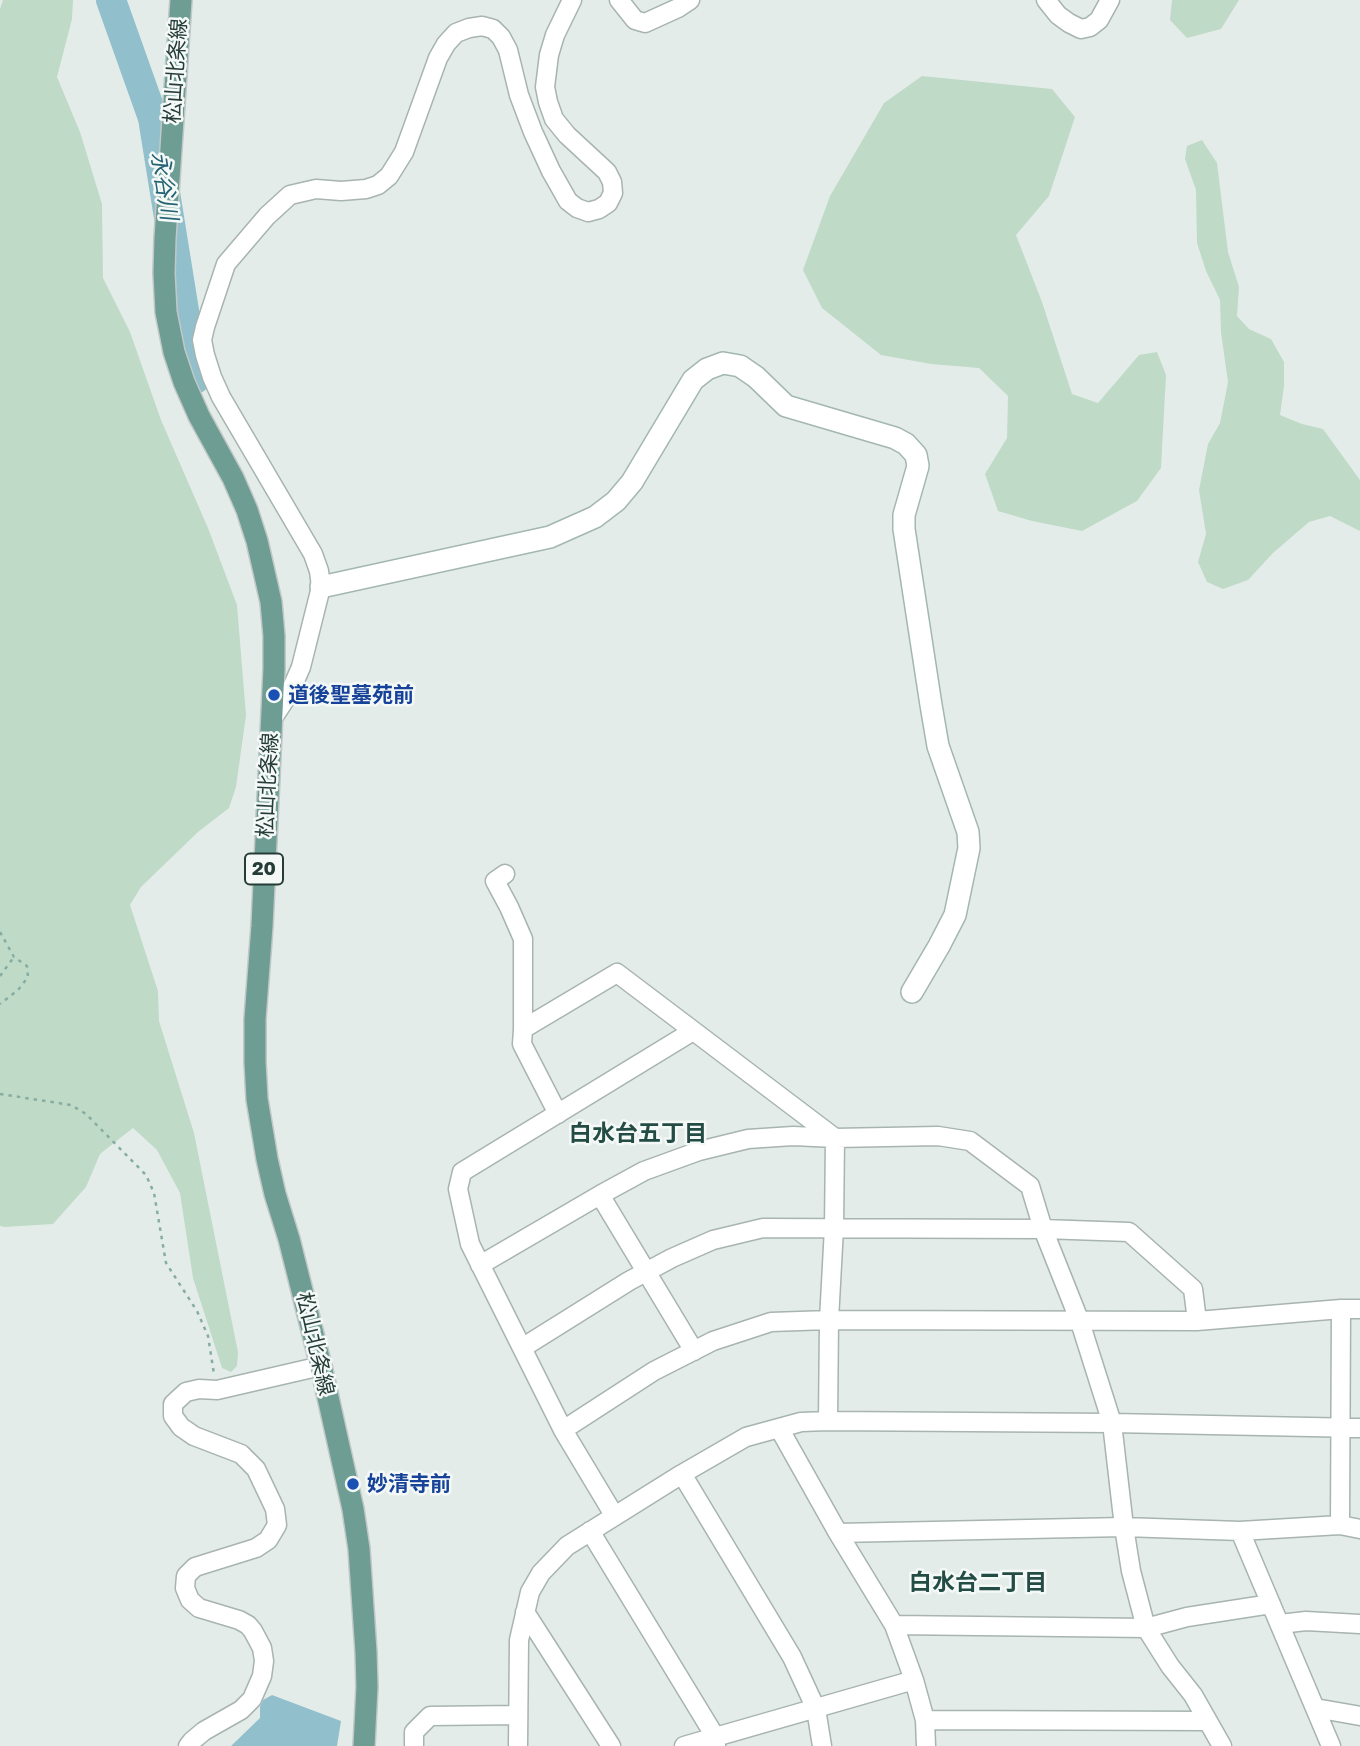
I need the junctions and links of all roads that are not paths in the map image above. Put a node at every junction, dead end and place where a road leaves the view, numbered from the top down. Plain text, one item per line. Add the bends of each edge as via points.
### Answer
1 (181, 0) edge
2 (572, 0) edge
3 (619, 0) edge
4 (690, 0) edge
5 (1046, 0) edge
6 (1110, 0) edge
7 (321, 587) junction
8 (271, 721) junction
9 (505, 874) dead end
10 (912, 992) dead end
11 (523, 1028) junction
12 (693, 1031) junction
13 (558, 1114) junction
14 (835, 1138) junction
15 (600, 1195) junction
16 (834, 1228) junction
17 (1043, 1229) junction
18 (480, 1265) junction
19 (646, 1272) junction
20 (1341, 1309) junction
21 (1360, 1309) edge
22 (829, 1320) junction
23 (1197, 1321) junction
24 (1080, 1322) junction
25 (522, 1348) junction
26 (694, 1351) junction
27 (321, 1366) junction
28 (828, 1420) junction
29 (1112, 1423) junction
30 (1340, 1427) junction
31 (779, 1428) junction
32 (1360, 1428) edge
33 (564, 1430) junction
34 (682, 1475) junction
35 (614, 1516) junction
36 (1340, 1525) junction
37 (1124, 1527) junction
38 (1360, 1529) edge
39 (590, 1531) junction
40 (1240, 1531) junction
41 (838, 1533) junction
42 (1271, 1604) junction
43 (525, 1612) junction
44 (1280, 1624) junction
45 (1360, 1624) edge
46 (894, 1625) junction
47 (1146, 1628) junction
48 (914, 1680) junction
49 (1315, 1708) junction
50 (816, 1709) junction
51 (518, 1716) junction
52 (1360, 1716) edge
53 (925, 1720) junction
54 (1208, 1721) junction
55 (716, 1742) edge
56 (188, 1746) edge
57 (364, 1746) edge
58 (414, 1746) edge
59 (518, 1746) edge
60 (611, 1746) edge
61 (684, 1746) edge
62 (822, 1746) edge
63 (926, 1746) edge
64 (1222, 1746) edge
65 (1331, 1746) edge

1 - 8 main road, 松山北条線 / 20 via 165,238 166,312 184,382 233,478 257,541 274,636
2 - 7 street via 549,55 546,94 554,119 607,172 613,193 608,203 588,212 568,201 533,132 501,37 493,29 469,28 456,33 438,58 404,152 389,176 366,189 316,189 290,195 226,264 205,327 205,355 221,397 313,554
3 - 4 street via 635,20 645,23
5 - 6 street via 1058,15 1081,29 1099,20
7 - 8 street via 301,667
7 - 10 street via 550,537 595,517 632,482 693,380 723,363 740,366 786,406 906,444 916,455 918,466 904,529 931,705 938,746 968,832 969,848 955,915
8 - 27 main road, 松山北条線 / 20 via 256,1019 257,1099 275,1194
9 - 11 street via 495,881 523,939
11 - 12 street via 617,972
11 - 13 street via 522,1044
12 - 13 street
12 - 14 street
13 - 18 street via 462,1172 458,1189 470,1244
14 - 15 street via 748,1139 644,1171
14 - 16 street
14 - 17 street via 939,1136 970,1142 1030,1186
15 - 18 street
15 - 19 street
16 - 17 street
16 - 19 street via 763,1228 713,1240
16 - 22 street
17 - 23 street via 1129,1232 1193,1289
17 - 24 street
18 - 25 street
19 - 25 street
19 - 26 street
20 - 21 street
20 - 23 street
20 - 30 street
22 - 24 street
22 - 26 street via 771,1322
22 - 28 street
23 - 24 street
24 - 29 street
25 - 33 street
26 - 33 street via 654,1371
27 - 56 street via 217,1390 186,1392 173,1404 173,1416 181,1427 241,1454 256,1469 275,1508 277,1525 256,1548 195,1567 186,1576 190,1600 248,1625 264,1661 252,1699
27 - 57 main road, 松山北条線 / 20 via 359,1549 367,1687
28 - 29 street
28 - 31 street
29 - 30 street
29 - 37 street
30 - 32 street
30 - 36 street
31 - 34 street via 746,1437
31 - 41 street
33 - 35 street
34 - 35 street
34 - 50 street via 792,1657
35 - 39 street
36 - 38 street
36 - 40 street
37 - 40 street
37 - 41 street
37 - 47 street
39 - 43 street via 567,1546 541,1573
39 - 55 street
40 - 42 street
41 - 46 street
42 - 44 street
42 - 47 street
43 - 51 street via 519,1640
43 - 60 street
44 - 45 street
44 - 49 street
46 - 47 street
46 - 48 street
47 - 54 street
48 - 50 street
48 - 53 street
49 - 52 street
49 - 65 street
50 - 55 street
50 - 62 street
51 - 58 street via 430,1716 414,1732
51 - 59 street
53 - 54 street
53 - 63 street
54 - 64 street
55 - 61 street

